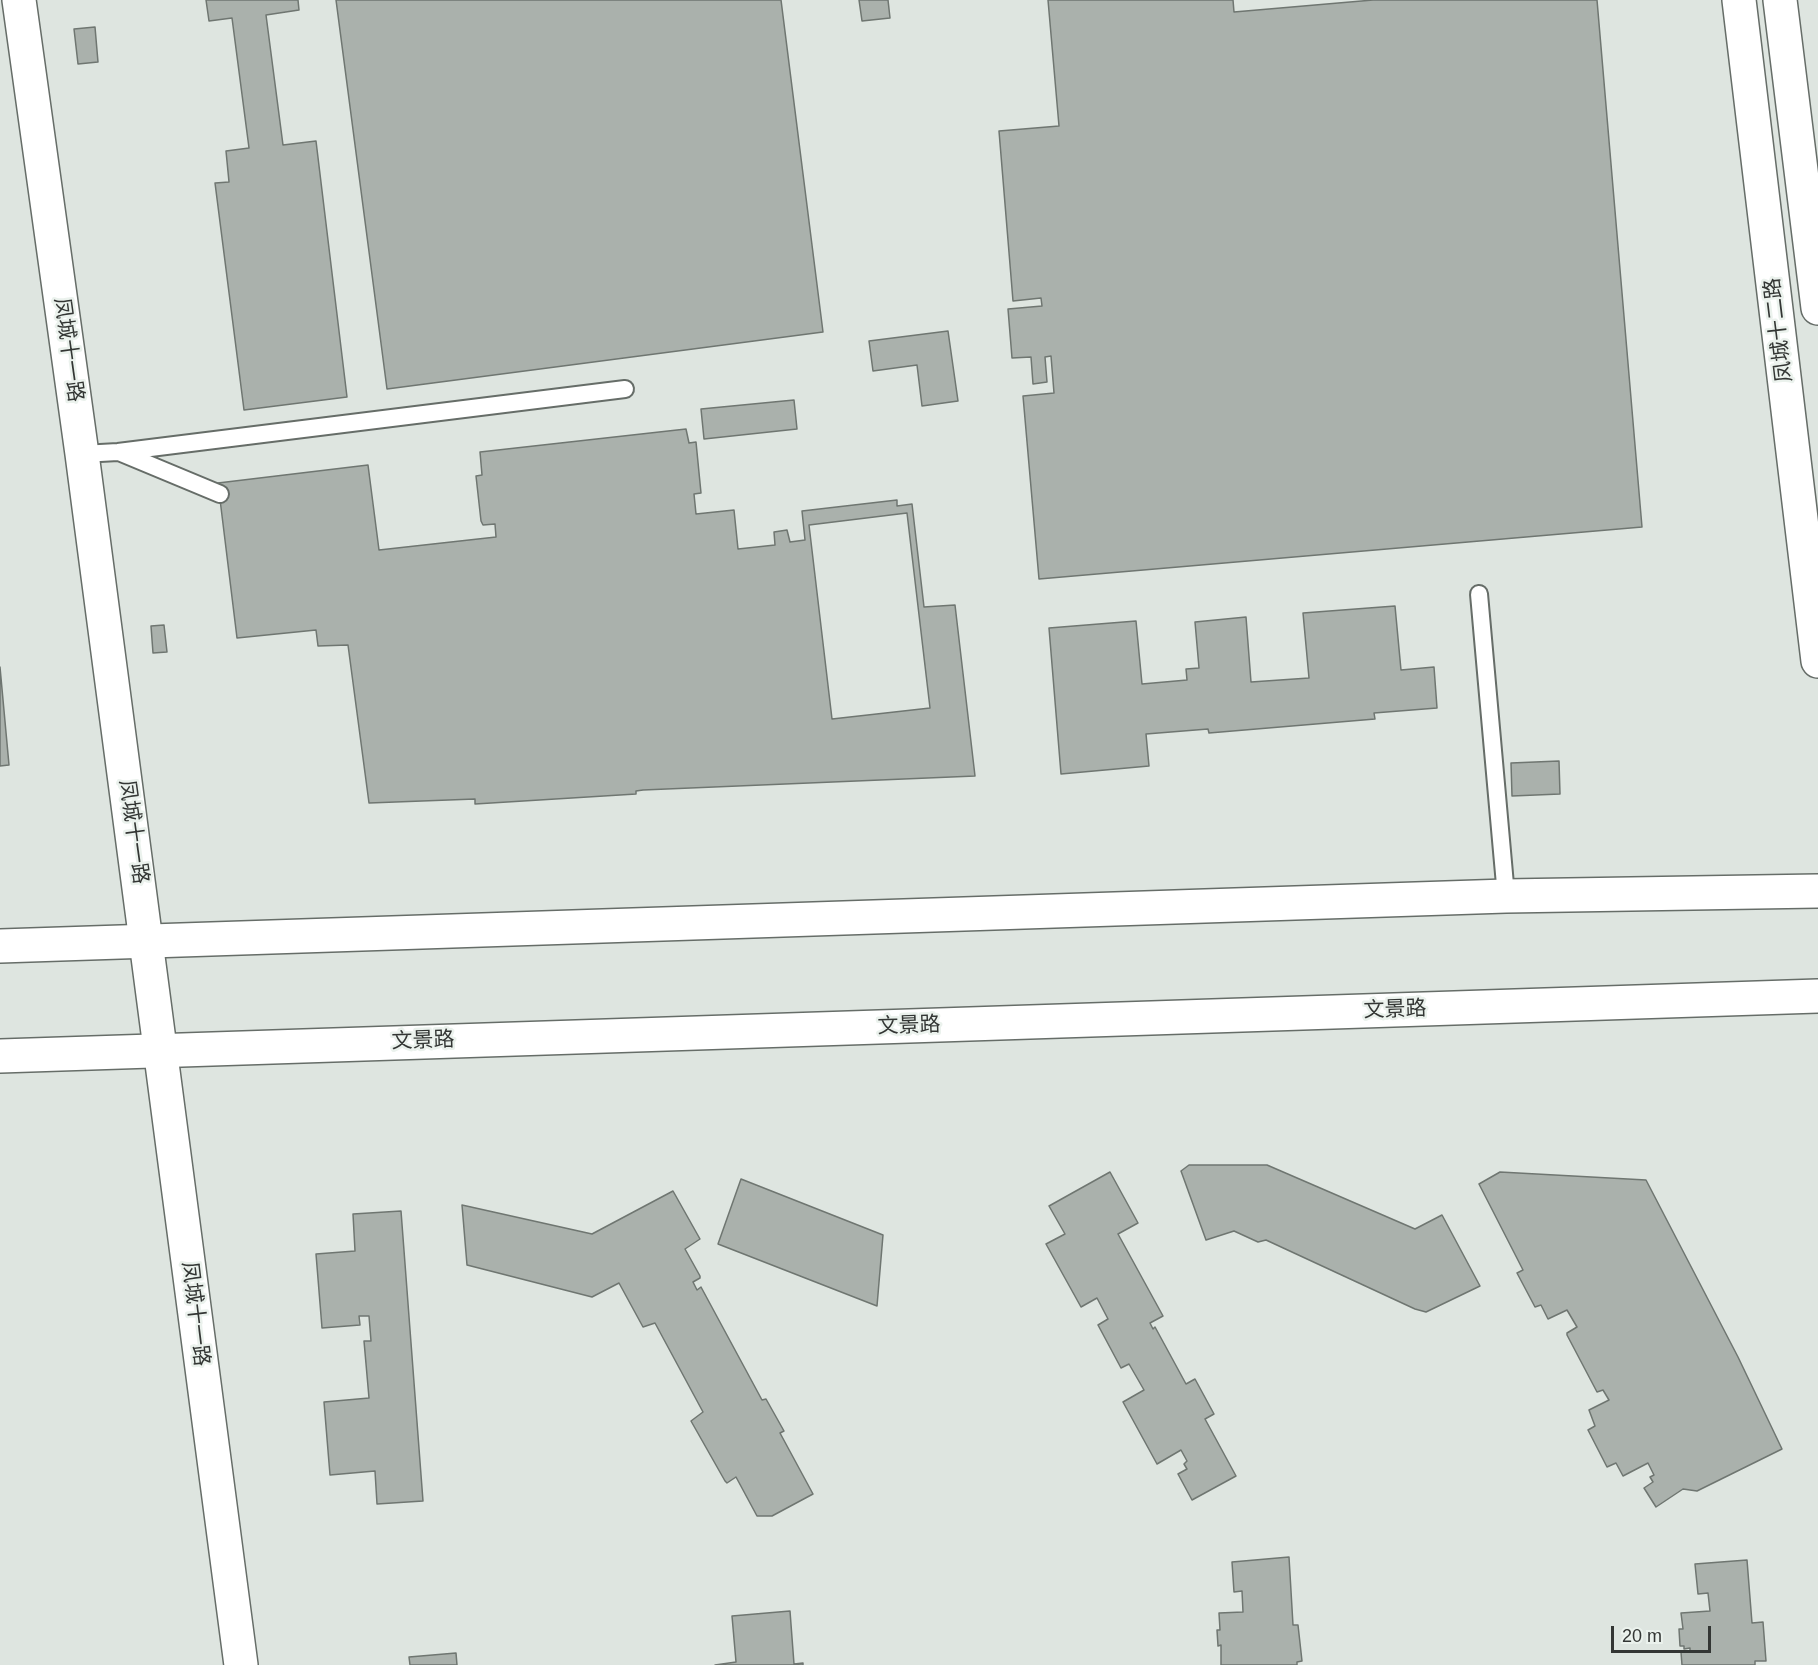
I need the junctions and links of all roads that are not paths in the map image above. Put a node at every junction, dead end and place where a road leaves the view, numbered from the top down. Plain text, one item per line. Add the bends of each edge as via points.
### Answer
1 (19, 0) edge
2 (1739, 0) edge
3 (1779, 0) edge
4 (1818, 308) edge
5 (625, 389) dead end
6 (118, 452) junction
7 (82, 454) junction
8 (220, 494) dead end
9 (1479, 594) dead end
10 (1818, 661) edge
11 (1818, 891) edge
12 (1506, 896) junction
13 (147, 942) junction
14 (0, 946) edge
15 (1818, 996) edge
16 (161, 1050) junction
17 (0, 1056) edge
18 (241, 1665) edge

1 - 7 main road, 凤城十一路
2 - 10 main road, 凤城十二路
3 - 4 main road, 凤城十二路
5 - 6 lane
6 - 7 lane
6 - 8 lane
7 - 13 main road, 凤城十一路
9 - 12 lane
11 - 12 main road
12 - 13 main road
13 - 14 main road
13 - 16 main road, 凤城十一路
15 - 16 main road, 文景路
16 - 17 main road, 文景路
16 - 18 main road, 凤城十一路

